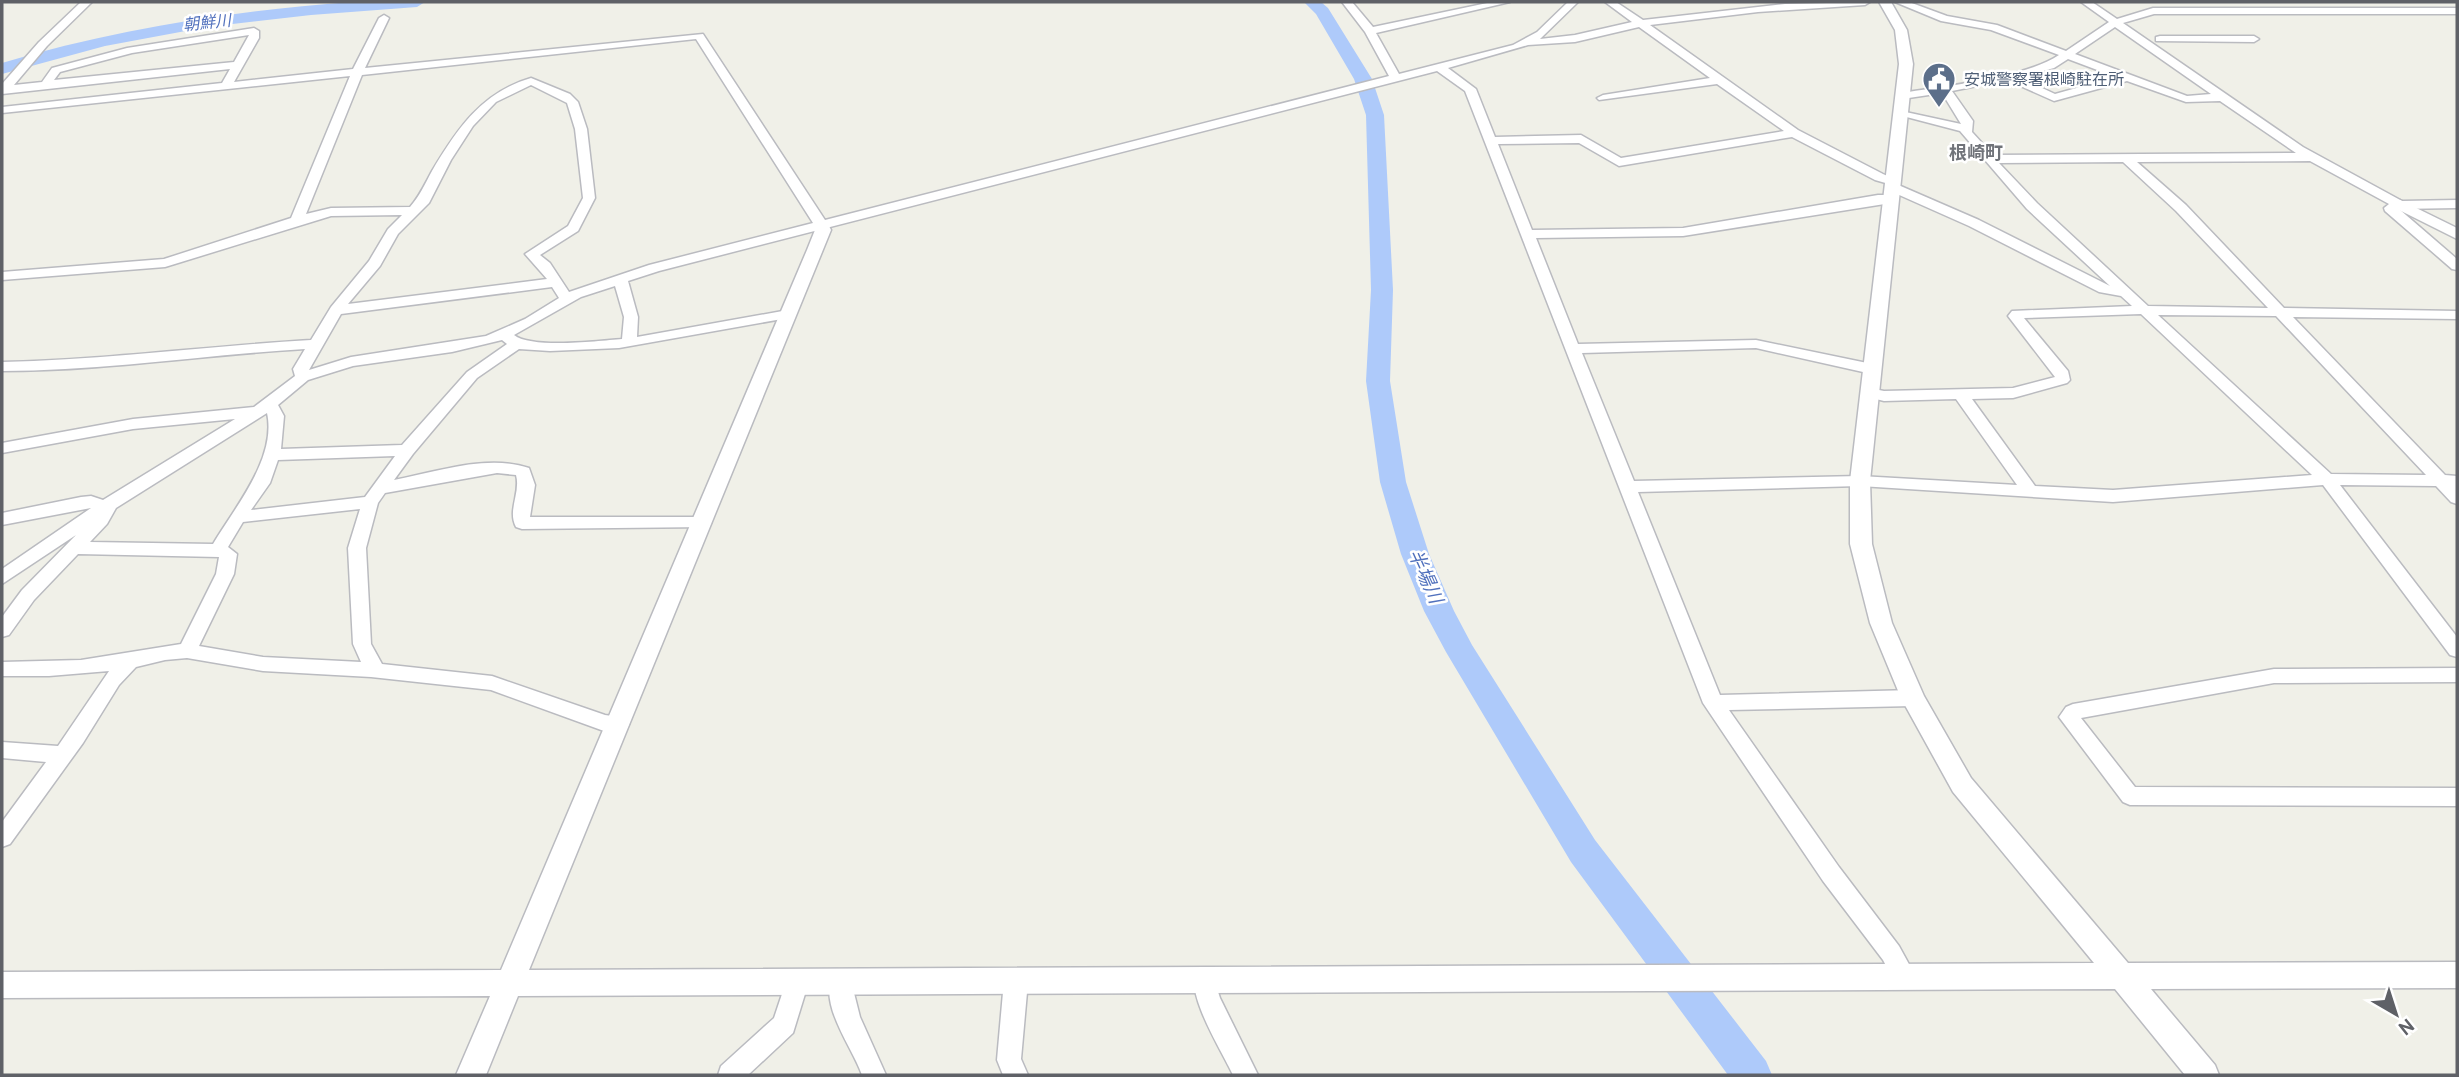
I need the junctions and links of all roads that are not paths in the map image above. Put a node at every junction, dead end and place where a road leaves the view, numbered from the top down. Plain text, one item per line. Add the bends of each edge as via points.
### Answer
1 (87, 2) edge
2 (1347, 2) edge
3 (1505, 2) edge
4 (1573, 2) edge
5 (1610, 2) edge
6 (1865, 2) edge
7 (1885, 2) edge
8 (1900, 2) edge
9 (2086, 2) edge
10 (2145, 2) edge
11 (2273, 2) edge
12 (2382, 2) edge
13 (2285, 10) junction
14 (2153, 11) junction
15 (2398, 11) junction
16 (2457, 11) edge
17 (384, 18) dead end
18 (2116, 22) junction
19 (1642, 24) junction
20 (1370, 31) junction
21 (204, 38) junction
22 (2160, 39) junction
23 (2254, 39) dead end
24 (1529, 42) junction
25 (197, 49) dead end
26 (534, 54) junction
27 (2070, 55) junction
28 (2163, 55) junction
29 (190, 60) dead end
30 (136, 62) junction
31 (239, 65) junction
32 (1438, 67) junction
33 (183, 71) junction
34 (358, 71) junction
35 (2008, 76) junction
36 (2129, 77) junction
37 (1719, 79) junction
38 (1392, 80) junction
39 (531, 81) junction
40 (45, 85) junction
41 (226, 86) junction
42 (1945, 89) junction
43 (3, 90) edge
44 (1902, 96) junction
45 (2222, 97) junction
46 (1603, 98) dead end
47 (2, 110) edge
48 (1901, 114) junction
49 (1966, 129) junction
50 (1794, 133) junction
51 (1491, 141) junction
52 (2312, 157) junction
53 (1990, 159) junction
54 (2127, 159) junction
55 (1892, 189) junction
56 (2400, 205) junction
57 (2457, 205) edge
58 (414, 211) junction
59 (297, 220) junction
60 (821, 225) junction
61 (1528, 234) junction
62 (2457, 234) edge
63 (2457, 267) edge
64 (2, 276) edge
65 (620, 278) junction
66 (556, 282) junction
67 (2126, 293) junction
68 (567, 299) junction
69 (336, 310) junction
70 (2144, 310) junction
71 (2278, 312) junction
72 (788, 314) junction
73 (2457, 315) edge
74 (510, 339) junction
75 (629, 342) junction
76 (314, 344) junction
77 (1572, 349) junction
78 (2, 366) edge
79 (1872, 369) junction
80 (303, 377) junction
81 (1869, 393) junction
82 (1961, 395) junction
83 (264, 408) junction
84 (2, 448) edge
85 (407, 450) junction
86 (272, 455) junction
87 (2327, 479) junction
88 (1860, 481) junction
89 (2449, 481) edge
90 (1626, 487) junction
91 (2030, 491) junction
92 (375, 495) junction
93 (2457, 498) edge
94 (106, 506) junction
95 (238, 517) junction
96 (2, 519) edge
97 (702, 523) junction
98 (74, 548) junction
99 (218, 550) junction
100 (2, 578) edge
101 (2, 631) edge
102 (2457, 650) edge
103 (187, 651) junction
104 (130, 661) junction
105 (2, 668) edge
106 (371, 670) junction
107 (2457, 676) edge
108 (1913, 698) junction
109 (1713, 703) junction
110 (619, 724) junction
111 (2, 750) edge
112 (63, 755) junction
113 (2457, 797) edge
114 (2, 838) edge
115 (2457, 975) edge
116 (2119, 976) junction
117 (1904, 977) junction
118 (797, 981) junction
119 (841, 981) junction
120 (1016, 981) junction
121 (1204, 981) junction
122 (510, 983) junction
123 (2, 985) edge
124 (471, 1075) edge
125 (730, 1075) edge
126 (874, 1075) edge
127 (1016, 1075) edge
128 (1246, 1075) edge
129 (2204, 1075) edge

1 - 43 street
2 - 20 street
3 - 20 street
4 - 24 street
5 - 19 street
6 - 19 street
7 - 44 street via 1903,37
8 - 27 street via 1945,19 1993,27
9 - 18 street
10 - 14 street
11 - 13 street
12 - 15 street
13 - 14 street
13 - 15 street
14 - 18 street
14 - 22 street
15 - 16 street
17 - 34 street
18 - 27 street
18 - 28 street
19 - 24 street
19 - 37 street
20 - 38 street
21 - 25 street
21 - 30 street
21 - 31 street via 254,31
22 - 23 street
22 - 28 street
24 - 32 street
26 - 34 street
26 - 39 street
26 - 60 street via 699,36
27 - 35 street via 2050,66
27 - 36 street
28 - 45 street
29 - 33 street
30 - 33 street
30 - 40 street
30 - 40 street via 56,70
31 - 33 street
31 - 41 street
32 - 38 street
32 - 51 street via 1468,87
34 - 41 street
34 - 59 street
35 - 36 street via 2054,98
35 - 42 street
36 - 45 street via 2186,99
37 - 46 street
37 - 50 street
38 - 60 street
39 - 58 street via 501,94 477,114
39 - 66 street via 572,102 587,164 589,198 573,228 532,254
40 - 43 street
41 - 47 street
42 - 44 street
42 - 49 street via 1967,121
44 - 48 street
45 - 52 street
48 - 49 street
48 - 55 street
49 - 53 street
50 - 51 street via 1619,162 1585,140
50 - 55 street
51 - 61 street
52 - 54 street
52 - 56 street
53 - 54 street
53 - 67 street via 2032,206
54 - 71 street via 2181,208
55 - 61 street via 1878,199 1683,232
55 - 67 street via 1974,223 2104,289
55 - 79 street
56 - 57 street
56 - 62 street
56 - 63 street via 2390,208
58 - 59 street via 331,212
58 - 69 street
59 - 64 street via 165,263
60 - 65 street
60 - 72 street
61 - 77 street
65 - 68 street
65 - 75 street via 631,317
66 - 68 street
66 - 69 street
67 - 70 street
68 - 74 street
69 - 76 street
70 - 71 street
70 - 82 street via 2017,314 2063,374 2062,380 2014,393
70 - 87 street
71 - 73 street
71 - 89 street
72 - 75 street
72 - 97 street
74 - 75 street via 549,348
74 - 80 street via 351,362
74 - 85 street via 472,374
76 - 78 street
76 - 80 street via 301,369
77 - 79 street via 1756,344
77 - 90 street
79 - 81 street
80 - 83 street
81 - 82 street
81 - 88 street
82 - 91 street
83 - 84 street via 133,424
83 - 86 street via 276,415
83 - 94 street
85 - 86 street
85 - 92 street
86 - 95 street via 262,483
87 - 89 street
87 - 91 street via 2127,496
87 - 102 street
88 - 90 street
88 - 91 street
88 - 108 street via 1866,568 1881,622
89 - 93 street
90 - 109 street
92 - 95 street
92 - 97 street via 511,467 523,472 528,485 522,523
92 - 106 street via 357,548 362,644
94 - 96 street via 81,503
94 - 98 street via 106,513
94 - 100 street
95 - 99 street
97 - 110 street
98 - 99 street
98 - 101 street via 28,595
99 - 103 street via 228,554 225,574
103 - 104 street
103 - 106 street via 263,664
104 - 105 street via 57,670
104 - 112 street
106 - 110 street via 492,683 604,723
107 - 113 street via 2274,676 2073,712 2069,717 2130,796
108 - 109 street
108 - 116 street via 1939,748 1982,812
109 - 117 street
110 - 122 street
111 - 112 street
112 - 114 street
115 - 116 street
116 - 117 street
116 - 129 street
117 - 121 street
118 - 119 street
118 - 122 street
118 - 125 street via 784,1025
119 - 120 street
119 - 126 street via 845,1018 868,1055
120 - 121 street
120 - 127 street via 1009,1060
121 - 128 street
122 - 123 street
122 - 124 street

